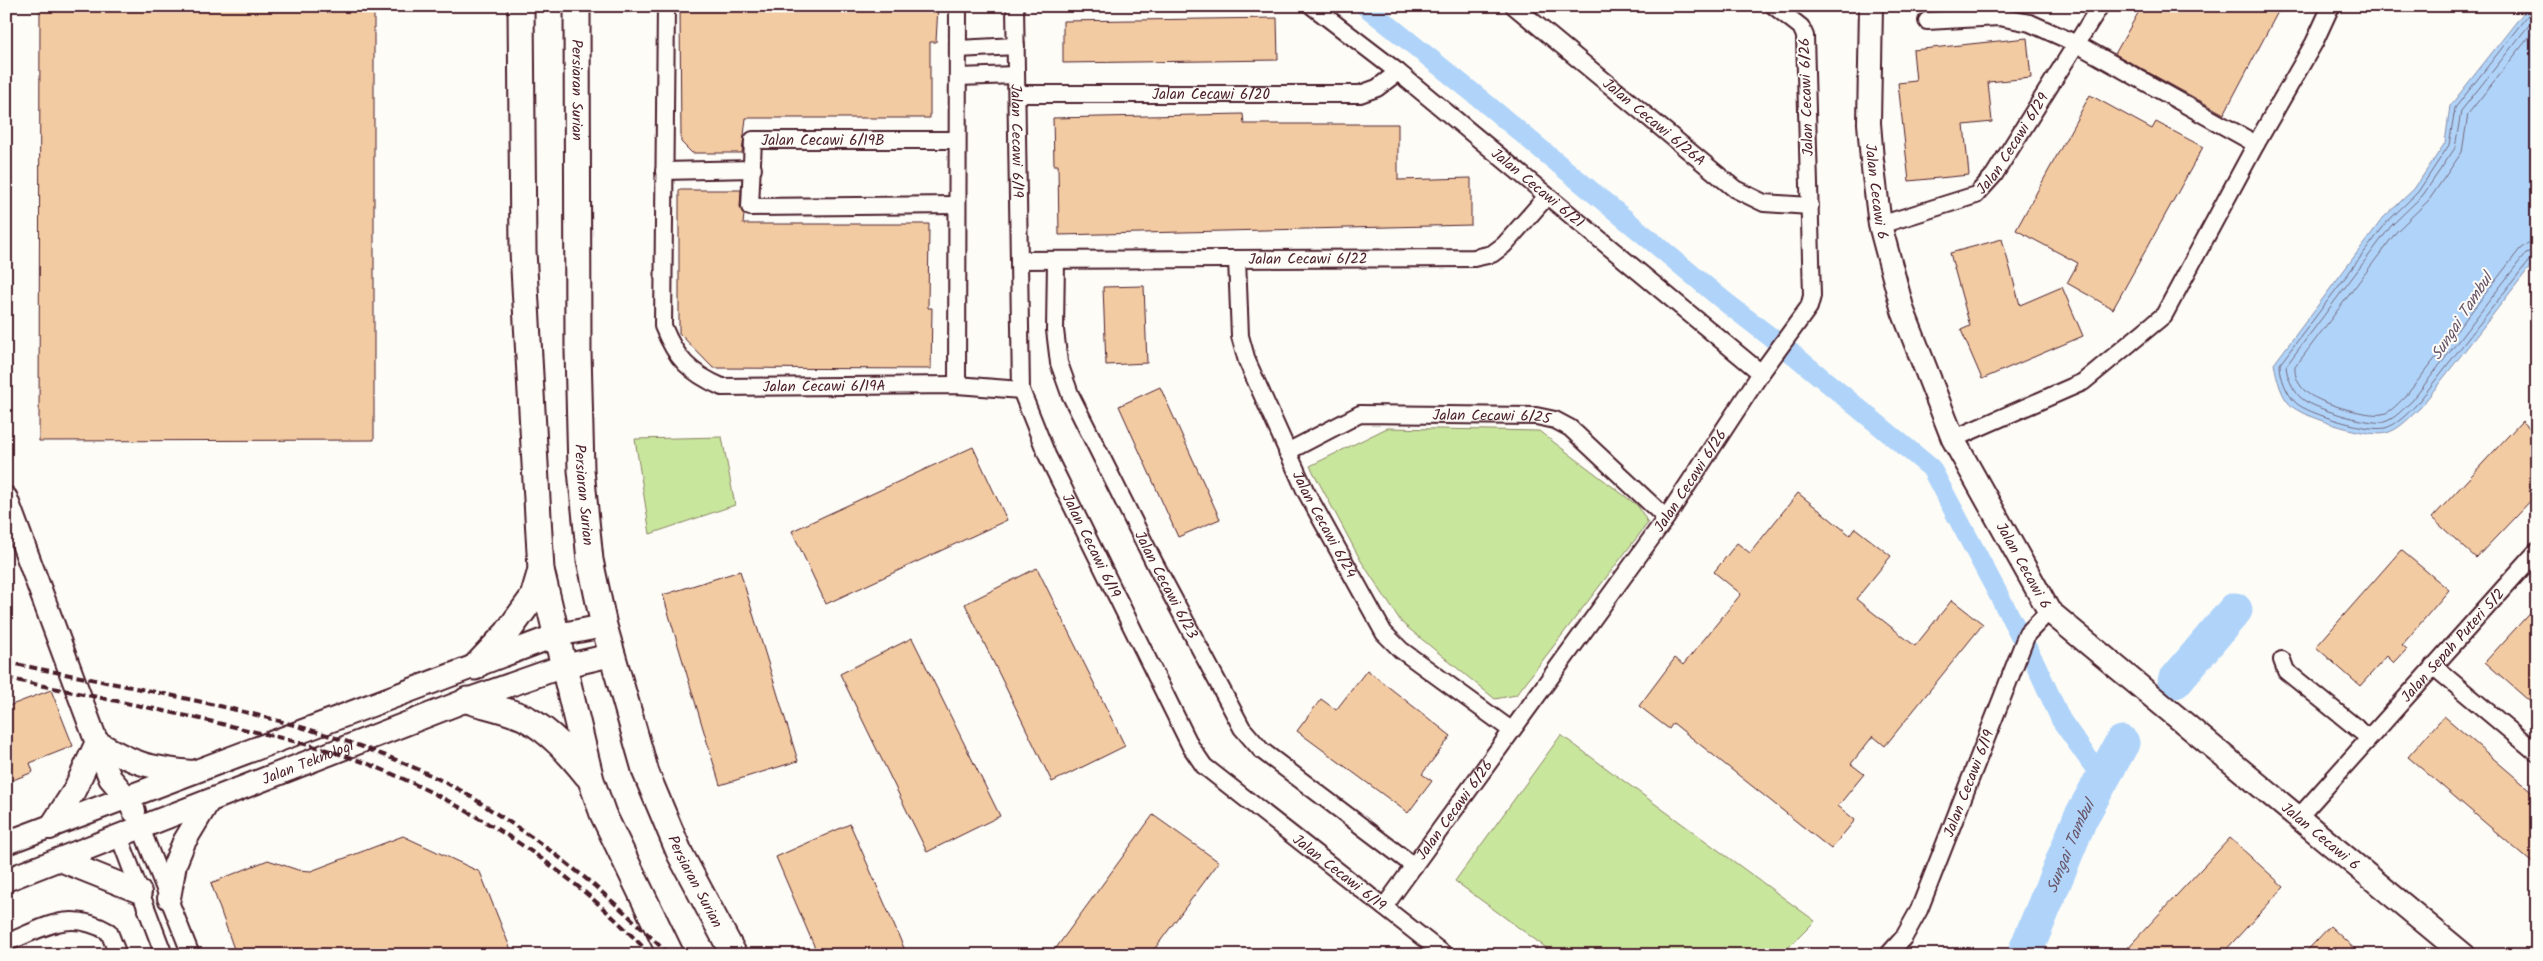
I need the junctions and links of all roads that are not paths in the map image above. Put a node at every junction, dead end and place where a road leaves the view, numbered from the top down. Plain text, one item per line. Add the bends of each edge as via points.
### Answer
1 (521, 6) edge
2 (577, 6) edge
3 (666, 6) edge
4 (958, 6) edge
5 (1015, 6) edge
6 (1312, 6) edge
7 (1514, 6) edge
8 (1774, 6) edge
9 (1871, 6) edge
10 (2100, 6) edge
11 (2332, 6) edge
12 (1927, 21) dead end
13 (2077, 44) junction
14 (1016, 46) junction
15 (958, 49) junction
16 (1398, 72) junction
17 (1016, 75) junction
18 (958, 77) junction
19 (1017, 94) junction
20 (958, 140) junction
21 (2256, 144) junction
22 (753, 168) junction
23 (664, 171) junction
24 (1547, 196) junction
25 (958, 205) junction
26 (1810, 206) junction
27 (1880, 225) junction
28 (1237, 259) junction
29 (1019, 260) junction
30 (1049, 260) junction
31 (1761, 373) junction
32 (957, 385) junction
33 (1021, 390) junction
34 (1953, 439) junction
35 (1287, 452) junction
36 (6, 498) edge
37 (1666, 518) junction
38 (2537, 551) edge
39 (541, 570) junction
40 (2049, 611) junction
41 (604, 626) junction
42 (557, 636) junction
43 (612, 655) junction
44 (2282, 660) dead end
45 (564, 666) junction
46 (2433, 666) junction
47 (475, 667) junction
48 (467, 700) junction
49 (1511, 730) junction
50 (2369, 738) junction
51 (97, 742) junction
52 (2537, 753) edge
53 (196, 773) junction
54 (110, 778) junction
55 (591, 780) junction
56 (128, 799) junction
57 (208, 802) junction
58 (108, 807) junction
59 (2298, 818) junction
60 (50, 828) junction
61 (141, 828) junction
62 (119, 836) junction
63 (6, 843) edge
64 (60, 860) junction
65 (1414, 866) junction
66 (6, 880) edge
67 (140, 892) junction
68 (169, 898) junction
69 (1384, 907) junction
70 (6, 943) edge
71 (118, 955) edge
72 (164, 955) edge
73 (191, 955) edge
74 (670, 955) edge
75 (734, 955) edge
76 (1445, 955) edge
77 (1888, 955) edge
78 (2464, 955) edge

1 - 39 main road via 523,251
2 - 41 main road, Persiaran Surian via 581,470 590,560
3 - 23 street, Jalan Cecawi 6/19A
4 - 15 street
5 - 14 street, Jalan Cecawi 6/19
6 - 16 street, Jalan Cecawi 6/21
7 - 26 street, Jalan Cecawi 6/26A via 1735,189 1764,203
8 - 26 street, Jalan Cecawi 6/26 via 1805,33
9 - 27 street, Jalan Cecawi 6 via 1869,123
10 - 13 street, Jalan Cecawi 6/29
11 - 21 street via 2314,44
12 - 13 street via 1999,17 2030,23
13 - 21 street
13 - 27 street, Jalan Cecawi 6/29 via 1994,176 1976,195
14 - 15 street
14 - 17 street, Jalan Cecawi 6/19
15 - 18 street
16 - 19 street, Jalan Cecawi 6/20 via 1377,88 1360,94
16 - 24 street, Jalan Cecawi 6/21
17 - 18 street
17 - 19 street, Jalan Cecawi 6/19
18 - 20 street
19 - 29 street, Jalan Cecawi 6/19
20 - 22 street, Jalan Cecawi 6/19B via 753,140
20 - 25 street
21 - 34 street via 2164,316 2083,382
22 - 23 street
22 - 25 street, Jalan Cecawi 6/19B via 750,207
23 - 32 street, Jalan Cecawi 6/19A via 663,326 682,362 701,378 722,387
24 - 28 street, Jalan Cecawi 6/22 via 1504,245 1492,254 1474,258
24 - 31 street, Jalan Cecawi 6/21
25 - 32 street
26 - 31 street, Jalan Cecawi 6/26 via 1812,296 1809,307
27 - 34 street, Jalan Cecawi 6 via 1903,311
28 - 30 street, Jalan Cecawi 6/22
28 - 35 street, Jalan Cecawi 6/24 via 1240,336 1247,361
29 - 30 street
29 - 33 street, Jalan Cecawi 6/19
30 - 65 street, Jalan Cecawi 6/23 via 1059,363 1070,394 1242,728 1261,750
31 - 37 street, Jalan Cecawi 6/26
32 - 33 street, Jalan Cecawi 6/19A
33 - 69 street, Jalan Cecawi 6/19 via 1047,455 1191,747 1204,766
34 - 40 street, Jalan Cecawi 6
35 - 37 street, Jalan Cecawi 6/25 via 1360,414 1536,416 1555,420 1570,428
35 - 49 street, Jalan Cecawi 6/24 via 1384,633 1401,650
36 - 51 street
37 - 49 street, Jalan Cecawi 6/26
38 - 46 street, Jalan Sepah Puteri 5/2
39 - 42 main road
39 - 47 main road via 532,597 507,633
40 - 59 street, Jalan Cecawi 6
40 - 77 street, Jalan Cecawi 6/19 via 2024,641 1918,910 1904,937
41 - 42 street, Jalan Teknologi
41 - 43 main road, Persiaran Surian
42 - 45 main road
42 - 47 street, Jalan Teknologi
43 - 45 street, Jalan Teknologi
43 - 75 main road, Persiaran Surian via 646,773 680,854
44 - 50 street via 2286,671
45 - 48 street, Jalan Teknologi
45 - 55 main road
46 - 50 street, Jalan Sepah Puteri 5/2
46 - 52 street
47 - 53 street, Jalan Teknologi
48 - 55 main road via 525,718 548,732
48 - 57 street, Jalan Teknologi
49 - 65 street, Jalan Cecawi 6/26
50 - 59 street, Jalan Sepah Puteri 5/2
51 - 53 street via 126,759 152,768
51 - 54 street
51 - 60 street via 74,791
53 - 56 street, Jalan Teknologi
54 - 56 street
54 - 58 street
55 - 74 main road via 603,814
56 - 58 street, Jalan Teknologi
56 - 61 street
57 - 61 street, Jalan Teknologi
57 - 68 street via 175,864
58 - 60 street, Jalan Teknologi
58 - 62 street
59 - 78 street, Jalan Cecawi 6
60 - 63 street, Jalan Teknologi
61 - 62 street, Jalan Teknologi
61 - 68 street
62 - 64 street, Jalan Teknologi
62 - 67 street
64 - 66 street, Jalan Teknologi
64 - 67 street
65 - 69 street, Jalan Cecawi 6/26
67 - 72 street
68 - 73 street
69 - 76 street, Jalan Cecawi 6/19
70 - 71 street via 76,919 93,923 109,932

